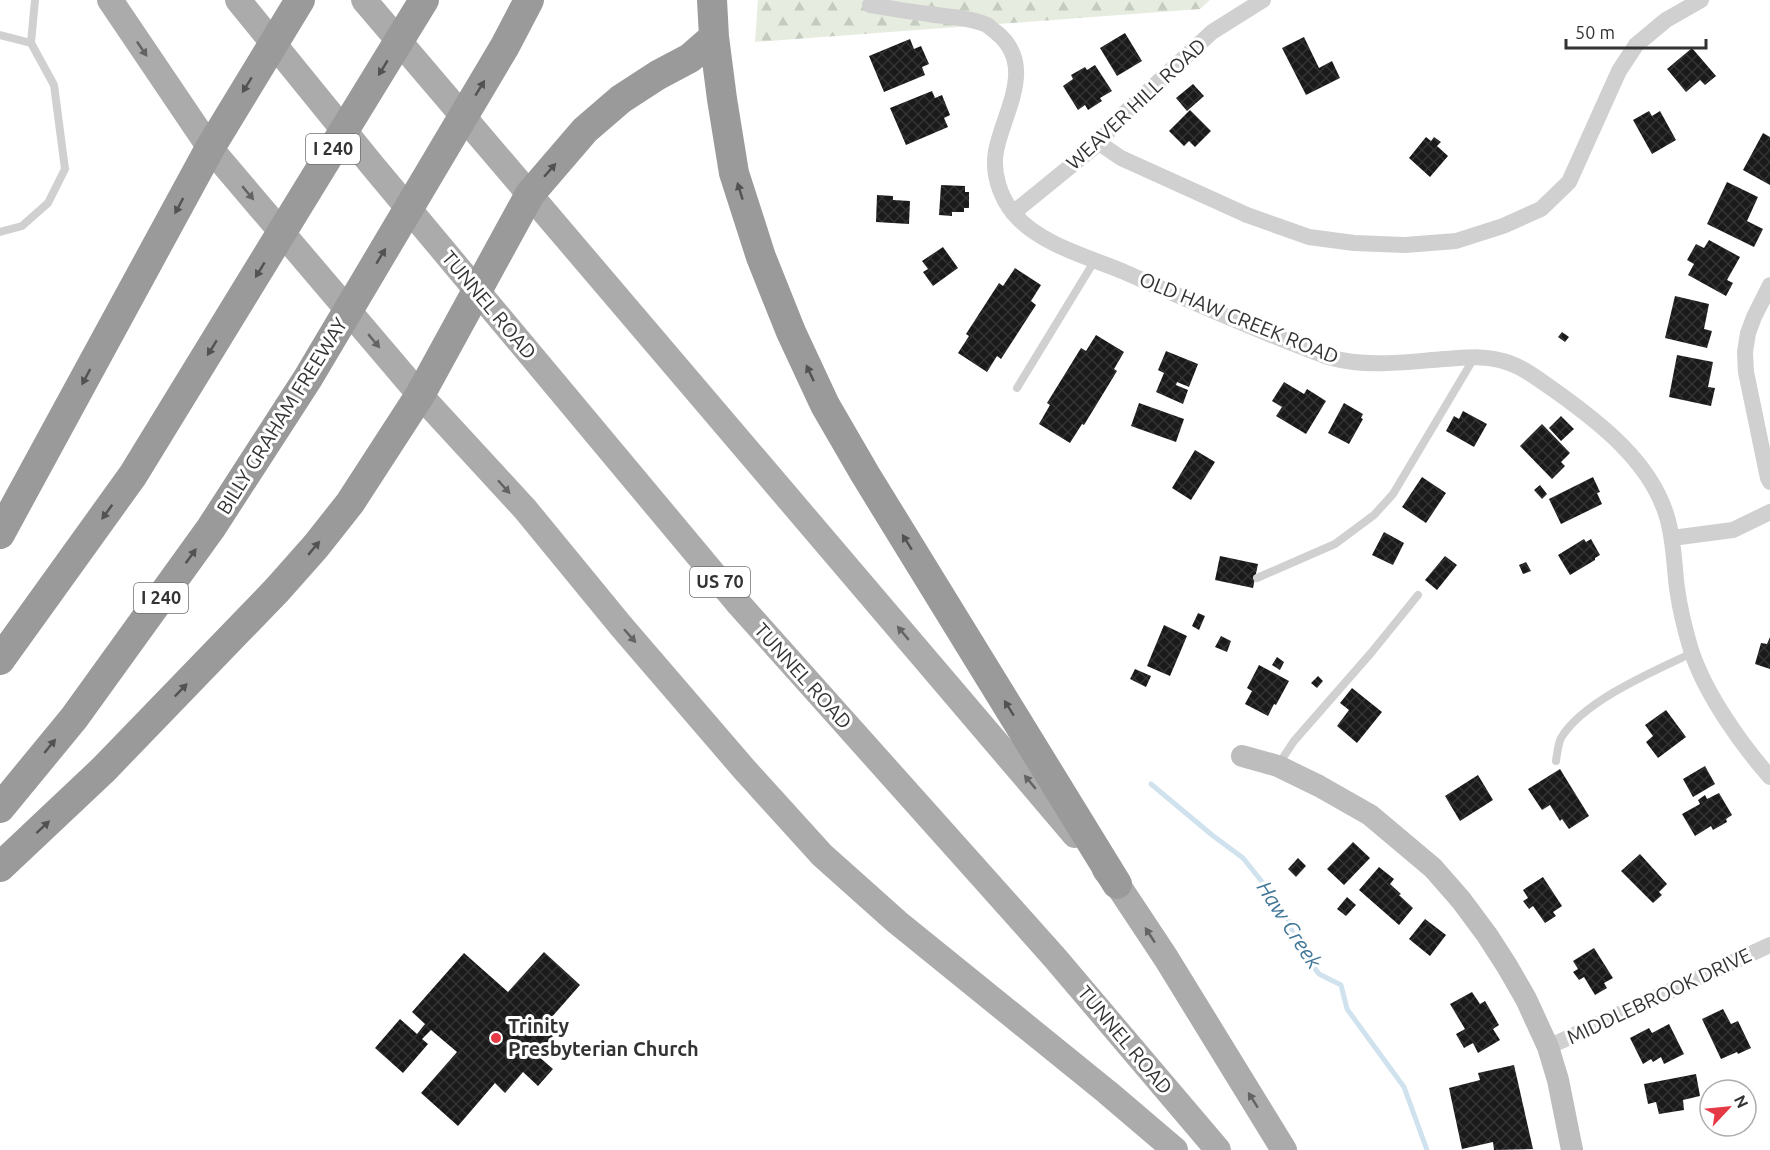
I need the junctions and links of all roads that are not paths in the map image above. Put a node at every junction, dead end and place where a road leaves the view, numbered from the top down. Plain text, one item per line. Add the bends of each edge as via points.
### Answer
1 (35, 0) edge
2 (110, 0) edge
3 (238, 0) edge
4 (300, 0) edge
5 (364, 0) edge
6 (424, 0) edge
7 (529, 0) edge
8 (712, 0) edge
9 (1263, 0) edge
10 (1701, 0) edge
11 (870, 5) dead end
12 (0, 35) edge
13 (714, 37) junction
14 (31, 43) junction
15 (1099, 143) junction
16 (210, 148) junction
17 (530, 194) junction
18 (1013, 213) junction
19 (0, 232) edge
20 (1095, 260) junction
21 (1770, 285) edge
22 (1474, 358) junction
23 (1017, 387) dead end
24 (420, 395) junction
25 (1770, 482) edge
26 (1770, 512) edge
27 (0, 534) edge
28 (1672, 538) junction
29 (1257, 578) dead end
30 (1418, 595) dead end
31 (1692, 653) junction
32 (0, 660) edge
33 (1242, 756) dead end
34 (1556, 761) dead end
35 (1278, 766) junction
36 (1770, 777) edge
37 (0, 808) edge
38 (0, 867) edge
39 (1116, 884) junction
40 (1770, 945) edge
41 (1548, 1047) junction
42 (1175, 1150) edge
43 (1218, 1150) edge
44 (1284, 1150) edge
45 (1572, 1150) edge

1 - 14 lane
2 -> 16 main road
3 - 43 main road, TUNNEL ROAD / US 70 via 737,602 1055,958
4 -> 16 highway
5 - 17 main road
6 -> 32 highway, I 240 via 133,475
37 -> 7 highway, BILLY GRAHAM FREEWAY / I 240 via 74,718 211,528 308,378
8 - 13 highway
9 - 15 street, WEAVER HILL ROAD via 1212,32 1117,120
10 - 15 street via 1666,20 1636,45 1619,71 1569,182 1541,209 1456,241 1405,245 1309,237 1247,215 1121,158
11 - 18 street, OLD HAW CREEK ROAD via 969,20 987,25 1005,39 1016,68 996,168 1002,197
12 - 14 lane
17 -> 13 highway via 585,130 621,99 690,58
39 -> 13 highway via 865,474 825,405 790,332 735,173
14 - 19 lane via 54,85 65,169 48,203 22,226
15 - 18 street, WEAVER HILL ROAD
16 -> 24 main road
16 -> 27 highway
17 - 24 highway
39 -> 17 main road
18 - 20 street, OLD HAW CREEK ROAD via 1038,234
20 - 22 street, OLD HAW CREEK ROAD via 1336,359 1371,364
20 - 23 lane
21 - 25 street via 1754,316 1745,352
22 - 28 street, OLD HAW CREEK ROAD via 1504,361 1520,368 1594,420 1650,480
22 - 29 lane via 1393,494 1374,515 1335,543
38 -> 24 highway via 105,769 316,546 350,503
24 -> 42 main road via 525,509 744,770 822,855 897,922
26 - 28 street via 1733,530
28 - 31 street, OLD HAW CREEK ROAD via 1683,620
30 - 35 lane via 1294,741
31 - 34 lane via 1599,701 1560,740
31 - 36 street, OLD HAW CREEK ROAD via 1731,726
33 - 35 street
35 - 41 street via 1370,815 1433,868 1487,935 1526,999
44 -> 39 main road
40 - 41 street, MIDDLEBROOK DRIVE
41 - 45 street

